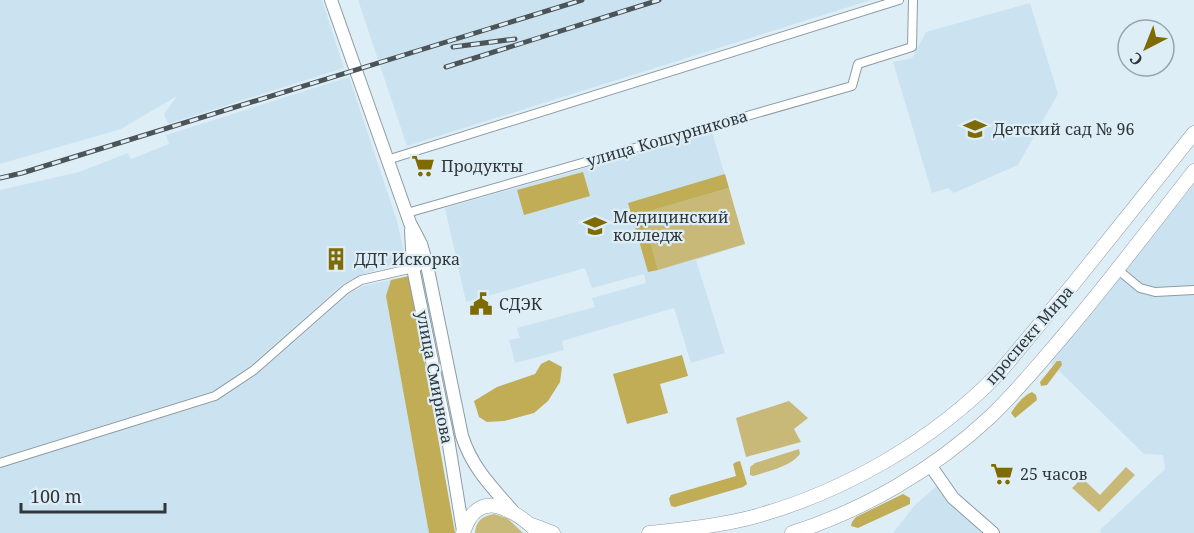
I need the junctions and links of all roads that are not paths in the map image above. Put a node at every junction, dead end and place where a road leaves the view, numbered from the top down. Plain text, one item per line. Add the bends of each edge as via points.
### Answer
1 (331, 0) edge
2 (899, 0) edge
3 (914, 0) edge
4 (1194, 133) edge
5 (387, 160) junction
6 (1194, 171) edge
7 (408, 218) junction
8 (427, 265) junction
9 (413, 268) junction
10 (1117, 269) junction
11 (1074, 283) junction
12 (1194, 290) edge
13 (1094, 299) junction
14 (0, 463) edge
15 (930, 465) junction
16 (512, 510) junction
17 (534, 529) edge
18 (463, 532) edge
19 (553, 533) edge
20 (649, 533) edge
21 (792, 533) edge
22 (993, 533) edge

1 - 5 main road, улица Смирнова
2 - 5 street
3 - 7 street, улица Кошурникова via 912,47 858,64 852,86
4 - 11 main road, проспект Мира
5 - 7 main road, улица Смирнова
6 - 10 main road, проспект Мира
7 - 8 main road, улица Смирнова
7 - 9 main road, улица Смирнова
8 - 9 street
8 - 16 main road, улица Смирнова via 467,451
9 - 14 street via 361,280 346,289 254,370 215,396
9 - 18 main road, улица Смирнова
10 - 12 street via 1140,288 1155,292
10 - 13 main road, проспект Мира
11 - 13 main road
11 - 20 main road, проспект Мира via 987,385 894,455 832,488 765,513 706,527
13 - 15 main road, проспект Мира via 990,417
15 - 21 main road, проспект Мира via 843,513
15 - 22 main road via 953,498
16 - 17 main road
16 - 18 main road via 488,505 470,518
17 - 19 main road

